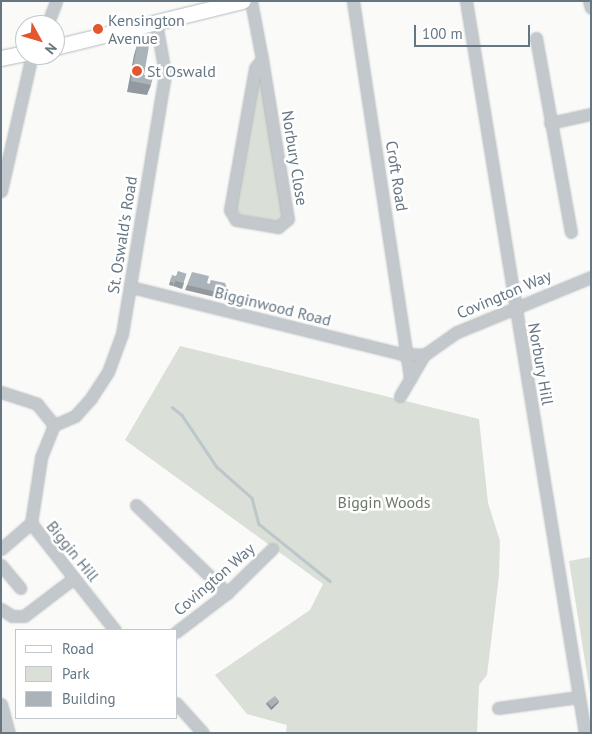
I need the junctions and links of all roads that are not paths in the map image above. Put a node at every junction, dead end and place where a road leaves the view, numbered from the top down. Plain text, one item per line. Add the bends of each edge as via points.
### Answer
1 (56, 1) edge
2 (242, 1) edge
3 (251, 1) edge
4 (353, 1) edge
5 (466, 1) edge
6 (589, 1) edge
7 (591, 8) edge
8 (51, 15) edge
9 (156, 23) junction
10 (536, 38) dead end
11 (65, 45) edge
12 (15, 55) edge
13 (1, 58) edge
14 (262, 58) junction
15 (30, 65) edge
16 (591, 114) edge
17 (550, 123) junction
18 (1, 191) edge
19 (571, 232) dead end
20 (591, 277) edge
21 (131, 288) junction
22 (514, 306) junction
23 (407, 355) junction
24 (424, 355) junction
25 (410, 379) junction
26 (1, 392) edge
27 (400, 396) dead end
28 (54, 425) junction
29 (136, 505) dead end
30 (32, 523) junction
31 (1, 549) edge
32 (272, 550) dead end
33 (1, 566) edge
34 (74, 578) junction
35 (20, 588) dead end
36 (227, 593) junction
37 (1, 610) edge
38 (114, 629) edge
39 (178, 630) edge
40 (578, 697) junction
41 (1, 704) edge
42 (178, 705) edge
43 (498, 708) dead end
44 (8, 716) edge
45 (200, 732) edge
46 (9, 733) edge
47 (584, 733) edge

1 - 8 street
2 - 9 main road
3 - 14 street, Norbury Close
4 - 23 street, Croft Road
5 - 22 street, Norbury Hill
6 - 7 street
9 - 11 main road
9 - 21 street, St. Oswald's Road via 165,73 130,275
10 - 17 street
12 - 13 main road
14 - 14 street, Norbury Close via 255,68 230,210 236,220 278,227 288,219
15 - 18 street
16 - 17 street
17 - 19 street
20 - 22 street, Covington Way
21 - 23 street, Bigginwood Road
21 - 28 street, St. Oswald's Road via 118,346 103,381 75,416
22 - 24 street, Covington Way via 457,332
22 - 40 street, Norbury Hill
23 - 24 street, Bigginwood Road
23 - 25 street, Croft Road
24 - 25 street, Covington Way
25 - 27 street, Covington Way
26 - 28 street via 37,404
28 - 30 street, Biggin Hill via 41,458
29 - 36 street
30 - 31 street
30 - 34 street, Biggin Hill
32 - 36 street, Covington Way
33 - 35 street
34 - 37 street via 24,616 12,616
34 - 38 street, Biggin Hill
36 - 39 street, Covington Way
40 - 43 street
40 - 47 street, Norbury Hill
41 - 44 street
42 - 45 street
44 - 46 street

